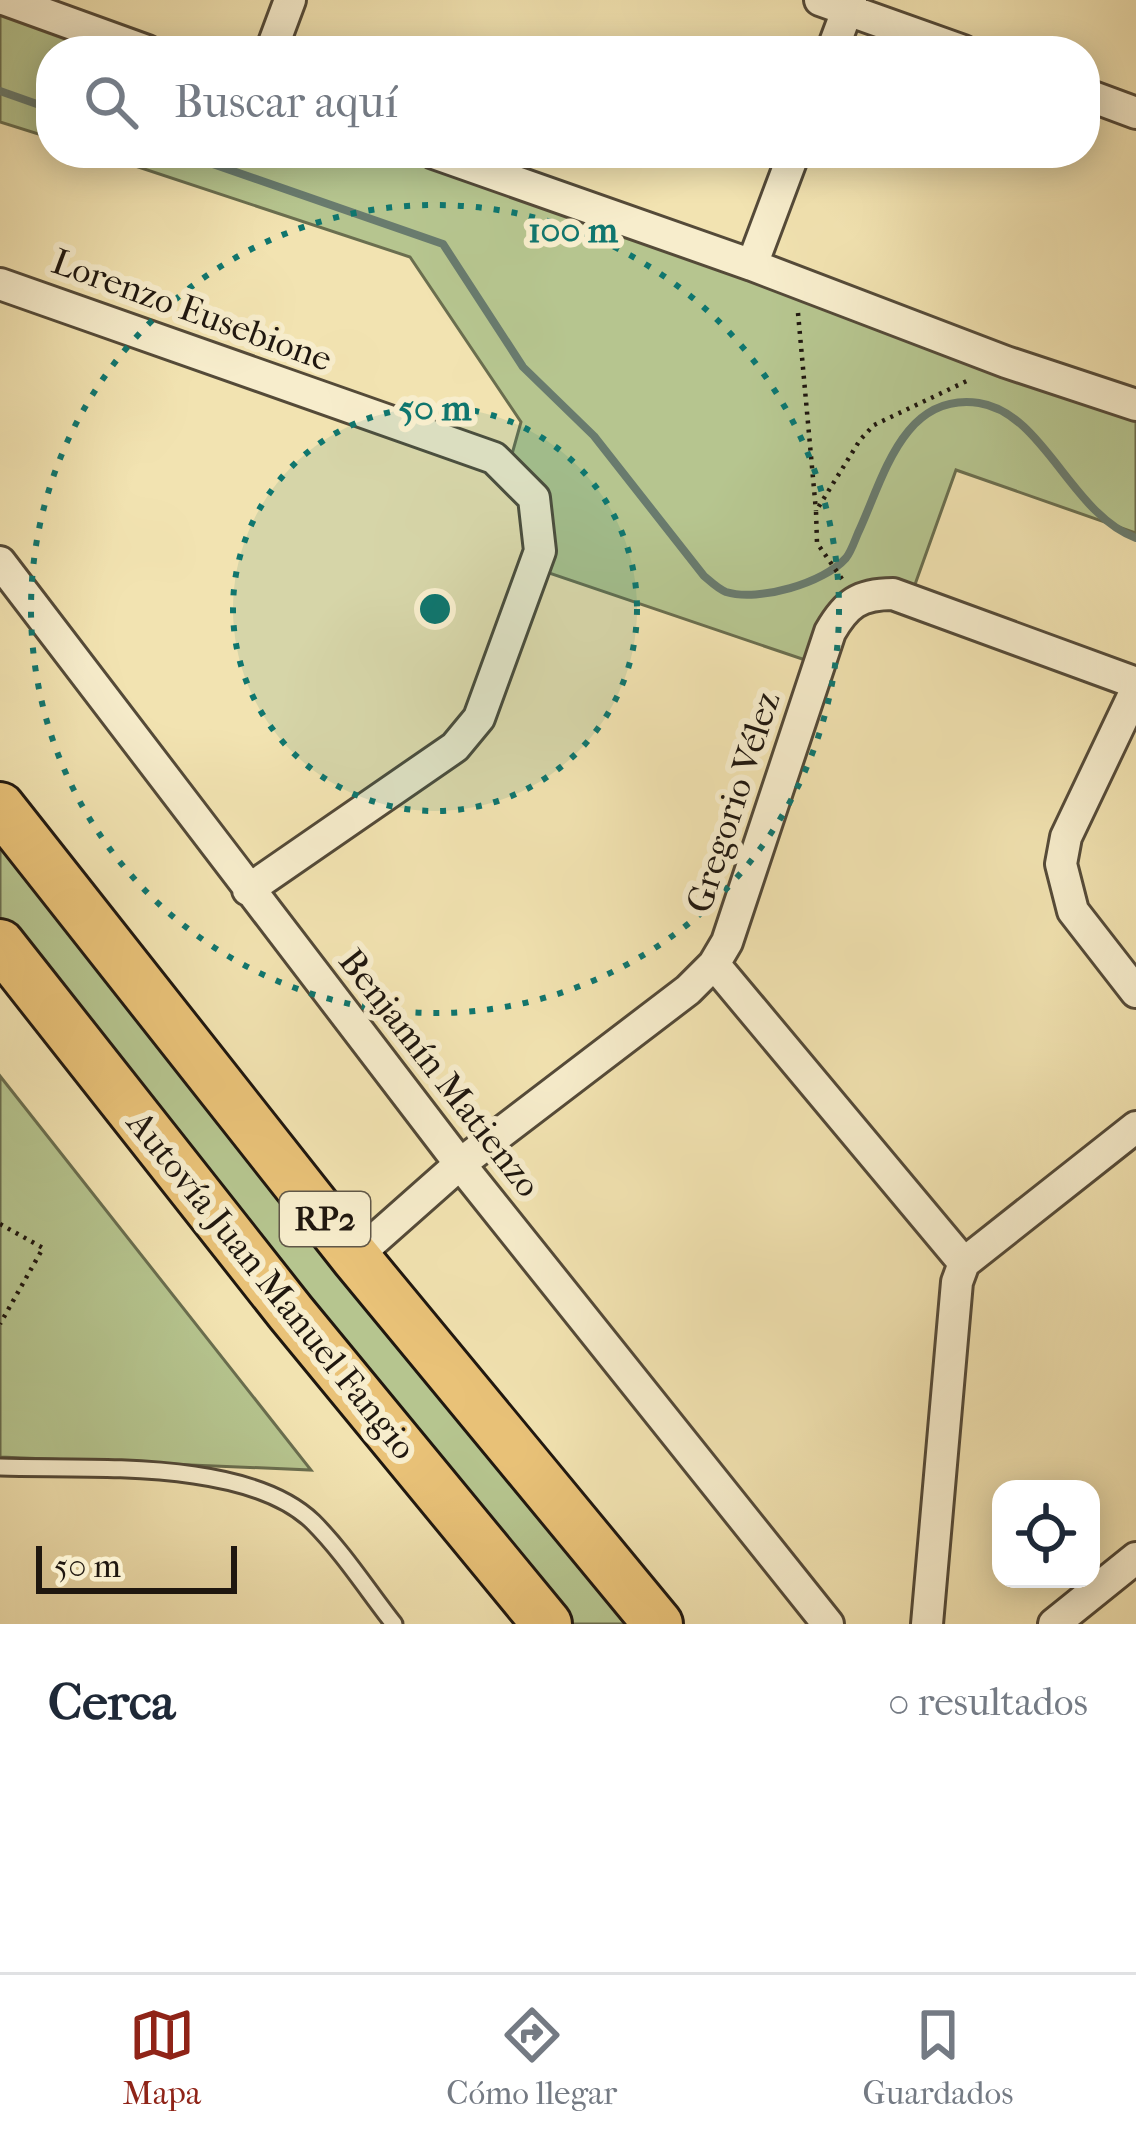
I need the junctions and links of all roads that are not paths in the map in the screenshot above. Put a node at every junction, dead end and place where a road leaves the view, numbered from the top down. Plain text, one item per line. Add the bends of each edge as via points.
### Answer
1 (6, 0) edge
2 (290, 0) edge
3 (839, 3) edge
4 (106, 36) edge
5 (277, 36) edge
6 (834, 36) edge
7 (924, 36) edge
8 (1100, 99) edge
9 (1136, 112) edge
10 (477, 168) edge
11 (788, 168) edge
12 (752, 265) junction
13 (0, 284) edge
14 (1136, 405) edge
15 (0, 562) edge
16 (1136, 687) edge
17 (0, 807) edge
18 (248, 890) junction
19 (0, 944) edge
20 (715, 964) junction
21 (1136, 992) edge
22 (1136, 1127) edge
23 (460, 1164) junction
24 (355, 1257) junction
25 (964, 1263) junction
26 (0, 1467) edge
27 (1136, 1558) edge
28 (394, 1624) edge
29 (547, 1624) edge
30 (658, 1624) edge
31 (829, 1624) edge
32 (927, 1624) edge
33 (1054, 1624) edge

1 - 4 street
2 - 5 street
3 - 6 street
3 - 7 street
8 - 9 street
10 - 12 street
11 - 12 street
12 - 14 street
13 - 18 street, Lorenzo Eusebione via 494,458 534,498 540,551 479,718 455,747
15 - 18 street, Benjamín Matienzo
16 - 20 street, Gregorio Vélez via 892,594 856,598 830,632
16 - 21 street via 1061,864 1073,911
17 - 24 highway, RP2
18 - 23 street, Benjamín Matienzo
19 - 29 highway, Autovía Juan Manuel Fangio / RP2
20 - 23 street, Gregorio Vélez
20 - 25 street
22 - 25 street
23 - 24 street, Gregorio Vélez
23 - 31 street, Benjamín Matienzo
24 - 30 highway, RP2
25 - 32 street
26 - 28 lane via 177,1474 260,1489 314,1523
27 - 33 street

